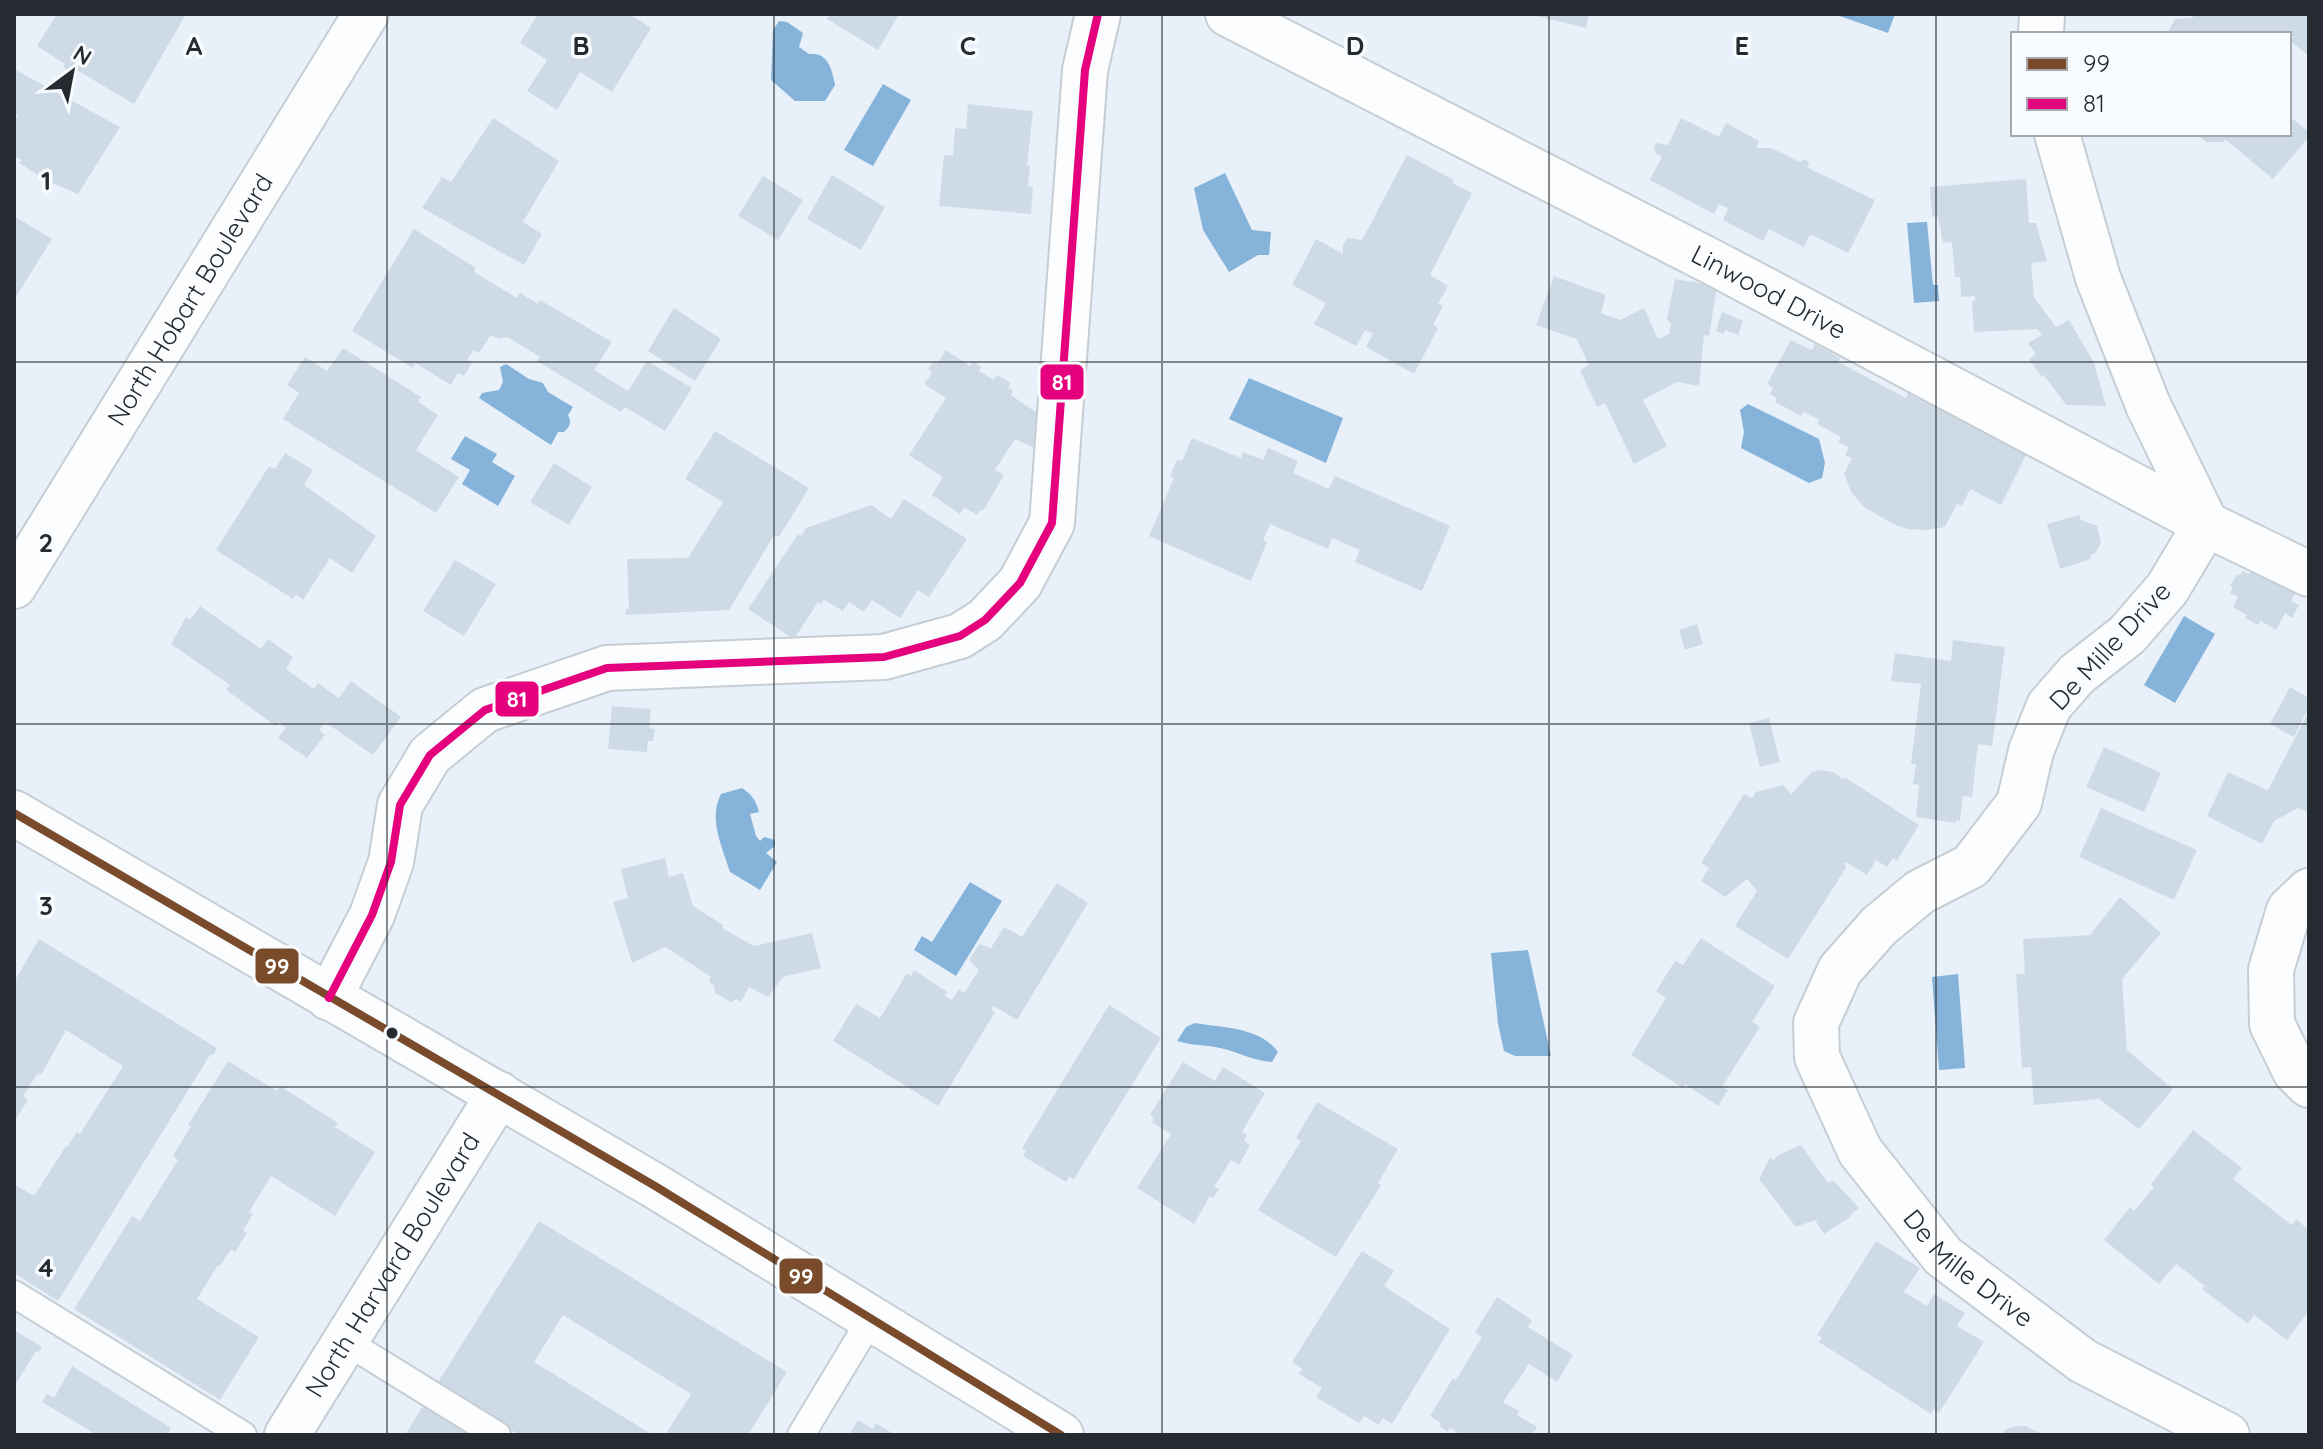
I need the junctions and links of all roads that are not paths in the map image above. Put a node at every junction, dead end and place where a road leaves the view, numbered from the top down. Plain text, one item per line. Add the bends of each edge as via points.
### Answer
1 (366, 14) edge
2 (1098, 14) edge
3 (1228, 14) edge
4 (2058, 136) edge
5 (2206, 524) junction
6 (2309, 574) edge
7 (14, 586) edge
8 (14, 813) edge
9 (2309, 891) edge
10 (329, 998) junction
11 (2309, 1085) edge
12 (499, 1094) junction
13 (14, 1294) edge
14 (871, 1319) junction
15 (345, 1341) junction
16 (243, 1435) edge
17 (287, 1435) edge
18 (497, 1435) edge
19 (801, 1435) edge
20 (1061, 1435) edge
21 (2227, 1435) edge

1 - 7 street, North Hobart Boulevard
2 - 10 street via 1085,70 1052,523 1020,583 985,620 960,636 884,657 607,668 485,710 430,755 400,805 391,862 372,915
3 - 5 street, Linwood Drive
4 - 5 street via 2098,278 2148,405
5 - 6 street, Linwood Drive
5 - 21 street, De Mille Drive via 2167,589 2127,635 2077,674 2049,706 2019,803 1971,866 1920,892 1879,926 1840,970 1816,1023 1817,1057 1860,1151 1943,1256 2083,1361
8 - 10 street
9 - 11 street via 2289,910 2271,970 2272,1024 2295,1071
10 - 12 street
12 - 14 street
12 - 15 street, North Harvard Boulevard
13 - 16 lane
14 - 19 lane
14 - 20 street
15 - 17 street, North Harvard Boulevard
15 - 18 lane

